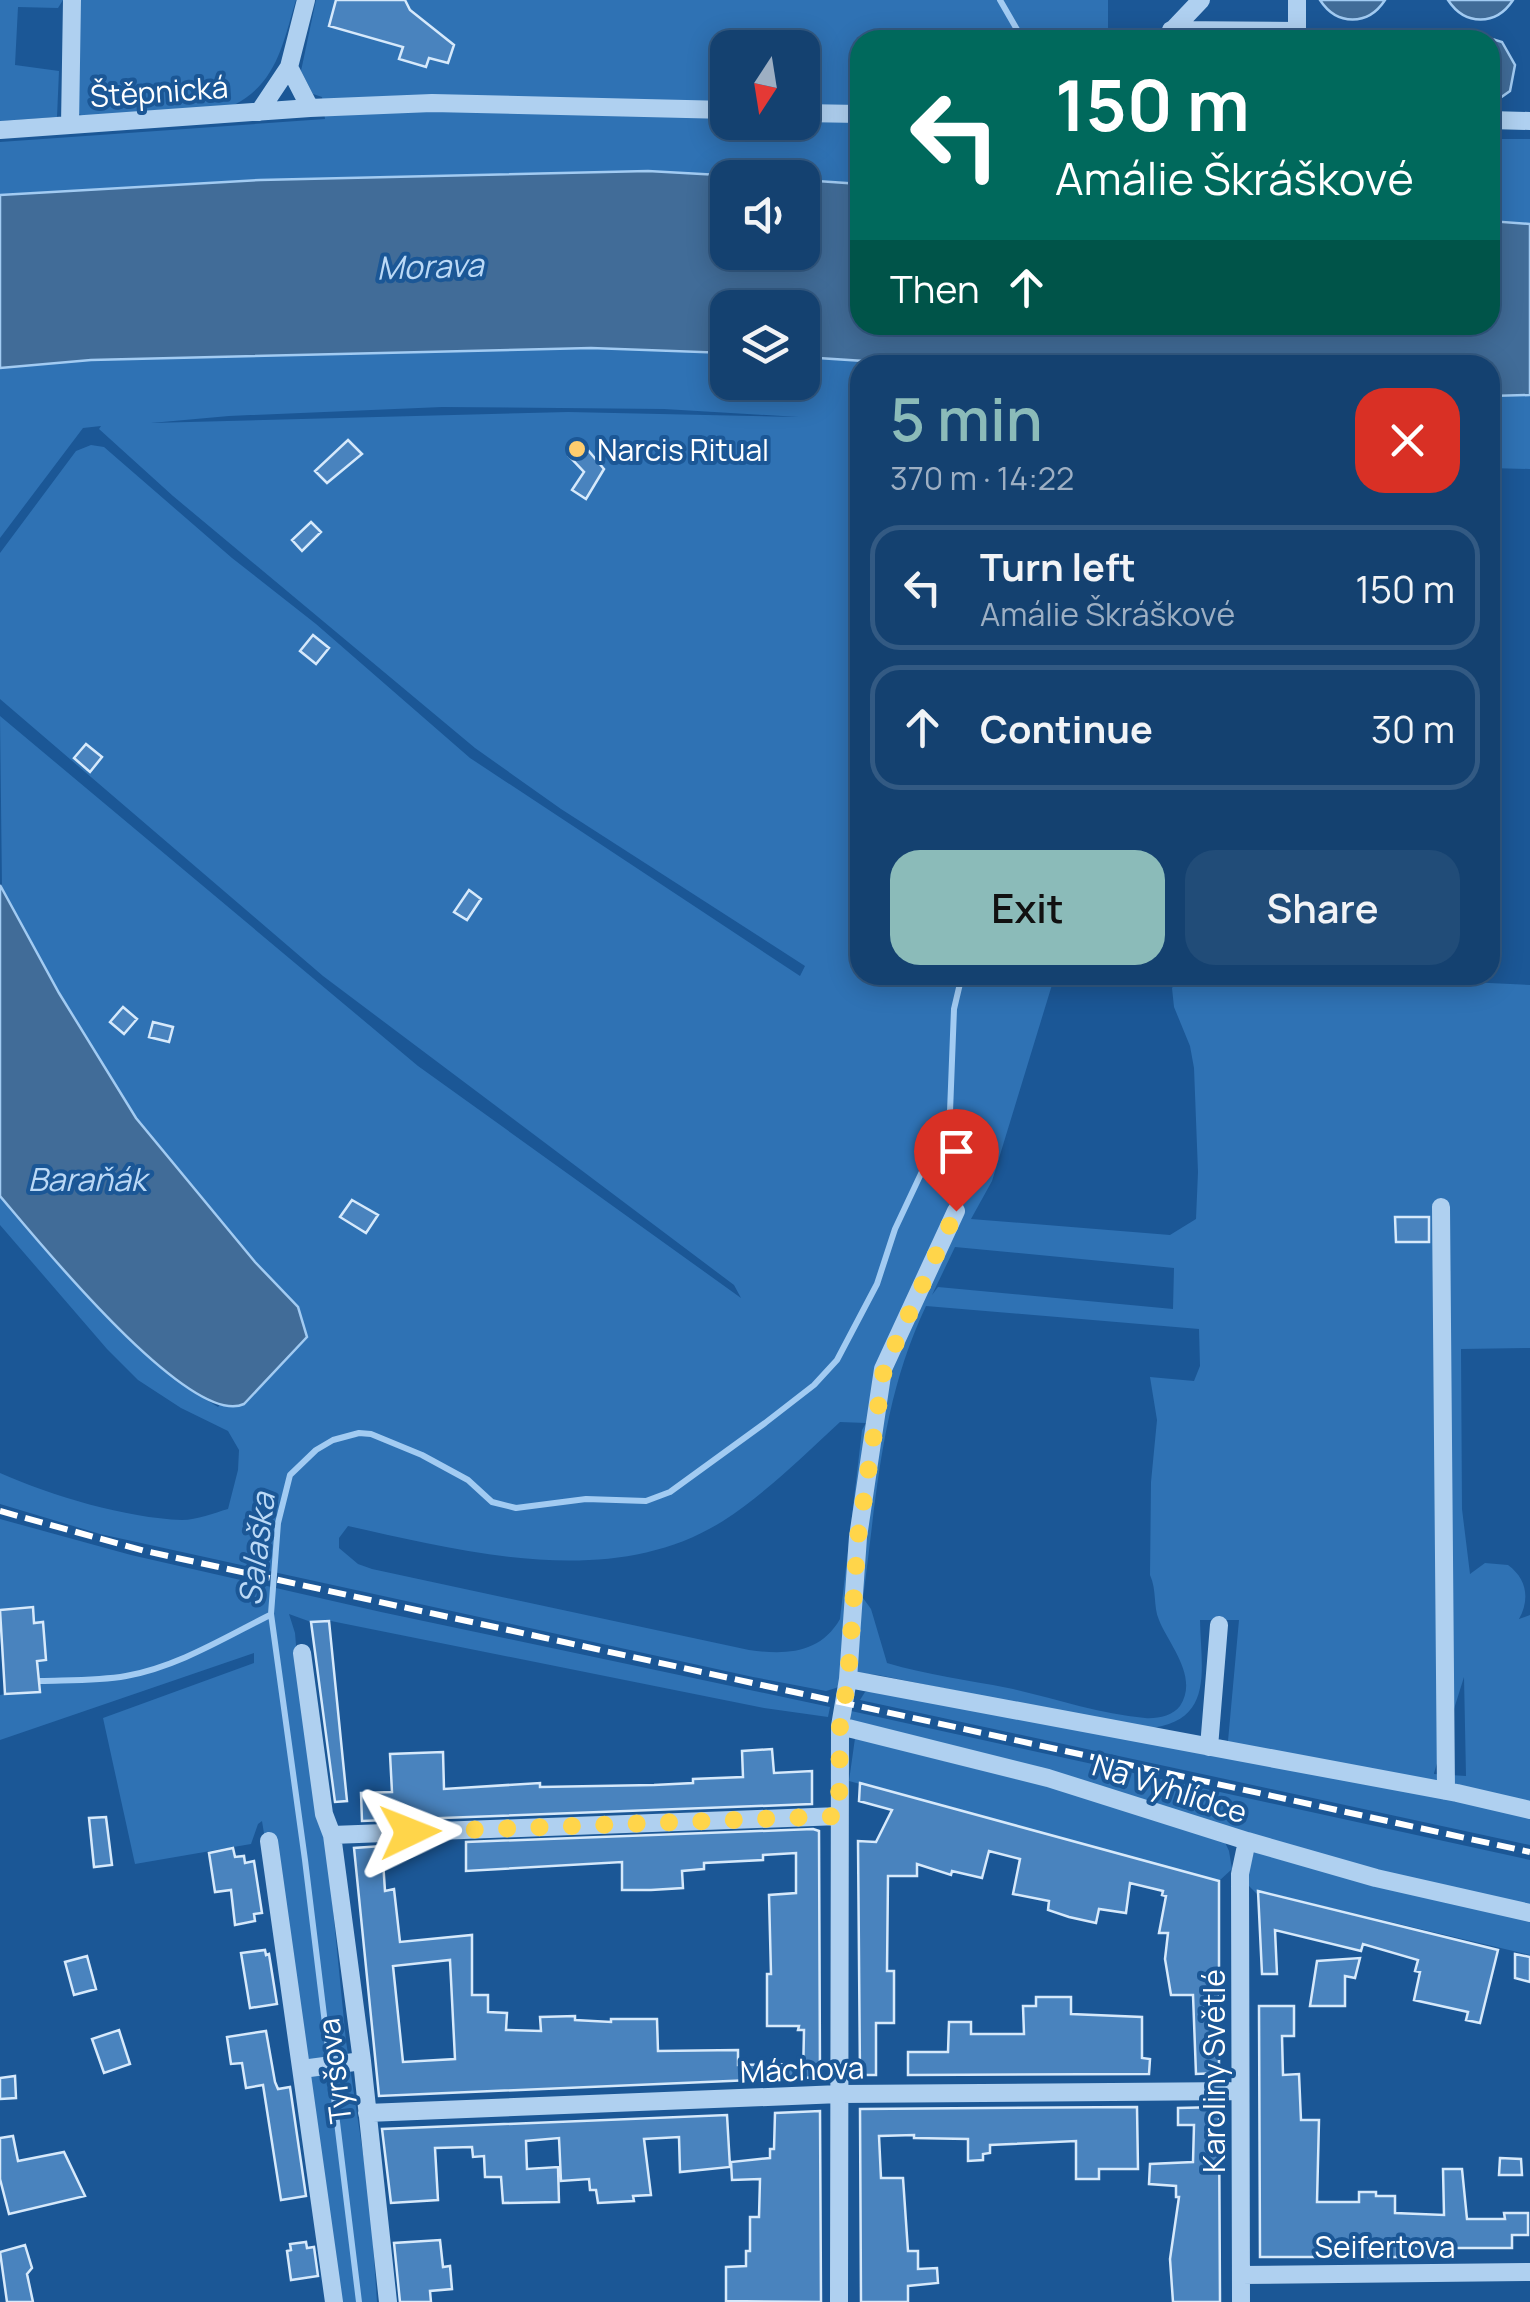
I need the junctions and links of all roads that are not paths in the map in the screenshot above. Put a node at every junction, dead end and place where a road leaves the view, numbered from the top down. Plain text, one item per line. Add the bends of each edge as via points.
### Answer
1 (72, 0) edge
2 (306, 0) edge
3 (1201, 0) edge
4 (1297, 0) edge
5 (1172, 30) edge
6 (1296, 30) edge
7 (288, 67) junction
8 (310, 108) junction
9 (710, 110) edge
10 (259, 112) junction
11 (820, 113) edge
12 (850, 114) edge
13 (1500, 120) edge
14 (1530, 121) edge
15 (70, 125) junction
16 (0, 130) edge
17 (1442, 1207) dead end
18 (956, 1211) dead end
19 (1219, 1625) dead end
20 (302, 1653) dead end
21 (848, 1679) junction
22 (840, 1726) junction
23 (1209, 1747) junction
24 (1446, 1792) junction
25 (1530, 1810) edge
26 (839, 1816) junction
27 (332, 1834) junction
28 (269, 1841) dead end
29 (1246, 1842) junction
30 (1530, 1913) edge
31 (362, 2061) junction
32 (310, 2068) junction
33 (1240, 2091) junction
34 (840, 2094) junction
35 (367, 2114) junction
36 (1530, 2272) edge
37 (1241, 2274) junction
38 (334, 2302) edge
39 (388, 2302) edge
40 (840, 2302) edge
41 (1241, 2302) edge

1 - 15 street
2 - 7 street, Štěpnická
3 - 5 street
4 - 6 street
7 - 8 street
7 - 10 street, Štěpnická
8 - 9 street via 432,103
8 - 10 street
10 - 15 street, Štěpnická
11 - 12 street
13 - 14 street
15 - 16 street, Štěpnická
17 - 24 street
18 - 21 street via 884,1369 858,1537
19 - 23 street
20 - 27 street, Tyršova
21 - 22 street
21 - 23 street
22 - 26 street
22 - 29 street, Na Vyhlídce via 1048,1778
23 - 24 street
24 - 25 street
26 - 27 street
26 - 34 street
27 - 31 street, Tyršova
28 - 32 street
29 - 30 street, Na Vyhlídce
29 - 33 street, Karoliny Světlé via 1240,1874
31 - 32 street
31 - 35 street, Tyršova
32 - 38 street
33 - 34 street, Máchova
33 - 37 street, Karoliny Světlé
34 - 35 street, Máchova
34 - 40 street
35 - 39 street, Tyršova
36 - 37 street, Seifertova
37 - 41 street, Karoliny Světlé

